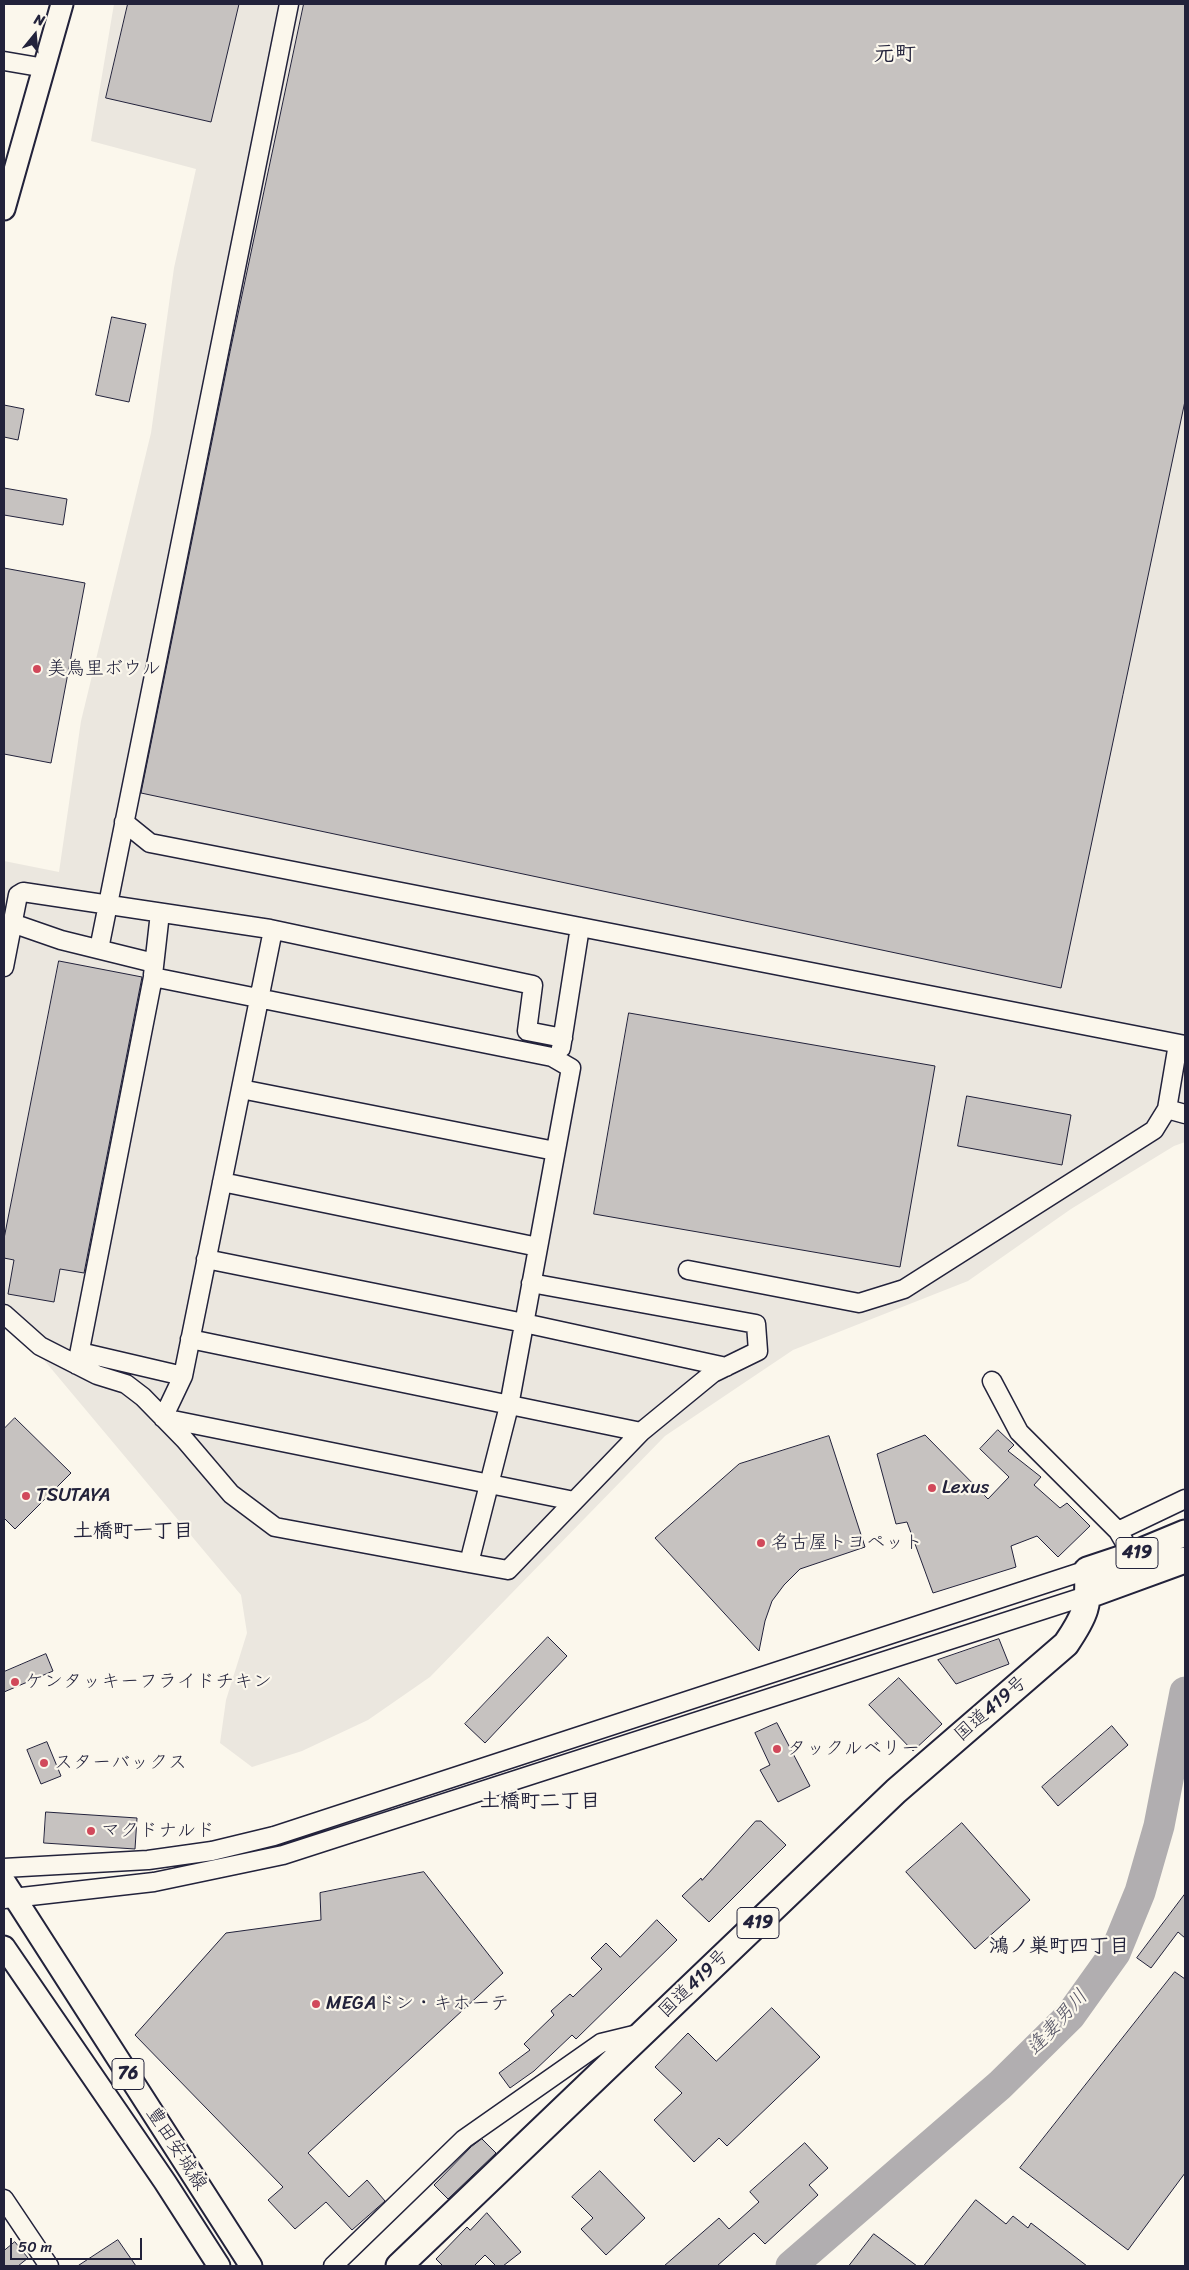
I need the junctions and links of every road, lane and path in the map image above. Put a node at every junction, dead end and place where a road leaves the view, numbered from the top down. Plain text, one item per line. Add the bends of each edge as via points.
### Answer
1 (62, 4) edge
2 (289, 4) edge
3 (4, 61) edge
4 (45, 68) junction
5 (4, 209) edge
6 (124, 822) junction
7 (107, 906) junction
8 (160, 914) junction
9 (12, 923) junction
10 (580, 927) junction
11 (272, 929) junction
12 (99, 950) junction
13 (4, 967) edge
14 (154, 970) junction
15 (259, 998) junction
16 (527, 1031) junction
17 (563, 1038) junction
18 (1182, 1044) edge
19 (522, 1050) junction
20 (559, 1061) junction
21 (241, 1089) junction
22 (1167, 1109) junction
23 (1185, 1114) edge
24 (555, 1151) junction
25 (222, 1182) junction
26 (538, 1247) junction
27 (206, 1259) junction
28 (688, 1270) dead end
29 (531, 1283) junction
30 (4, 1314) edge
31 (524, 1323) junction
32 (190, 1340) junction
33 (79, 1359) junction
34 (726, 1367) junction
35 (183, 1376) junction
36 (992, 1381) dead end
37 (509, 1406) junction
38 (163, 1418) junction
39 (641, 1432) junction
40 (489, 1482) junction
41 (1185, 1499) edge
42 (574, 1501) junction
43 (1118, 1531) junction
44 (1185, 1533) edge
45 (1132, 1555) junction
46 (1185, 1560) edge
47 (470, 1563) junction
48 (1087, 1570) junction
49 (1089, 1595) junction
50 (4, 1868) edge
51 (8, 1893) edge
52 (4, 1947) edge
53 (643, 2033) junction
54 (4, 2199) edge
55 (49, 2266) edge
56 (219, 2266) edge
57 (251, 2266) edge
58 (333, 2266) edge
59 (399, 2266) edge

1 - 4 main road
2 - 6 street
3 - 4 street
4 - 5 main road
6 - 7 street
6 - 10 street via 150,843
7 - 8 street
7 - 9 street via 23,892 18,895
7 - 12 street
8 - 11 street
8 - 14 street
9 - 12 street
9 - 13 street
10 - 17 street
10 - 18 street
11 - 15 street
11 - 16 street via 533,985
12 - 14 street
14 - 15 street
14 - 33 street
15 - 19 street
15 - 21 street
16 - 17 street
16 - 19 street
17 - 20 street
18 - 22 street
19 - 20 street via 552,1056
20 - 24 street via 570,1068
21 - 24 street
21 - 25 street
22 - 23 street
22 - 28 street via 1154,1130 904,1289 859,1303
24 - 26 street
25 - 26 street
25 - 27 street
26 - 29 street
27 - 31 street
27 - 32 street
29 - 31 street
29 - 34 street via 756,1324 758,1351
30 - 33 street via 40,1346
31 - 34 street
31 - 37 street
32 - 35 street
32 - 37 street
33 - 35 street
33 - 38 street via 97,1375 126,1384
34 - 39 street via 713,1373
35 - 38 street
36 - 43 street via 1019,1432
37 - 39 street
37 - 40 street
38 - 40 street
38 - 47 street via 231,1494 275,1527
39 - 42 street
40 - 42 street
40 - 47 street
41 - 43 street
42 - 47 street via 508,1570
43 - 45 street
44 - 45 highway, 419
45 - 48 highway, 419
46 - 49 highway, 419
48 - 49 highway, 国道419号 / 419
48 - 50 street via 274,1836 212,1851 148,1860
49 - 51 street via 283,1854 154,1882
49 - 53 highway, 国道419号 / 419 via 1082,1620 1066,1644 896,1791
51 - 57 main road, 豊田安城線 / 76
52 - 56 main road, 豊田安城線 / 76
53 - 58 street via 601,2043 464,2139
53 - 59 highway, 国道419号 / 419
54 - 55 street

